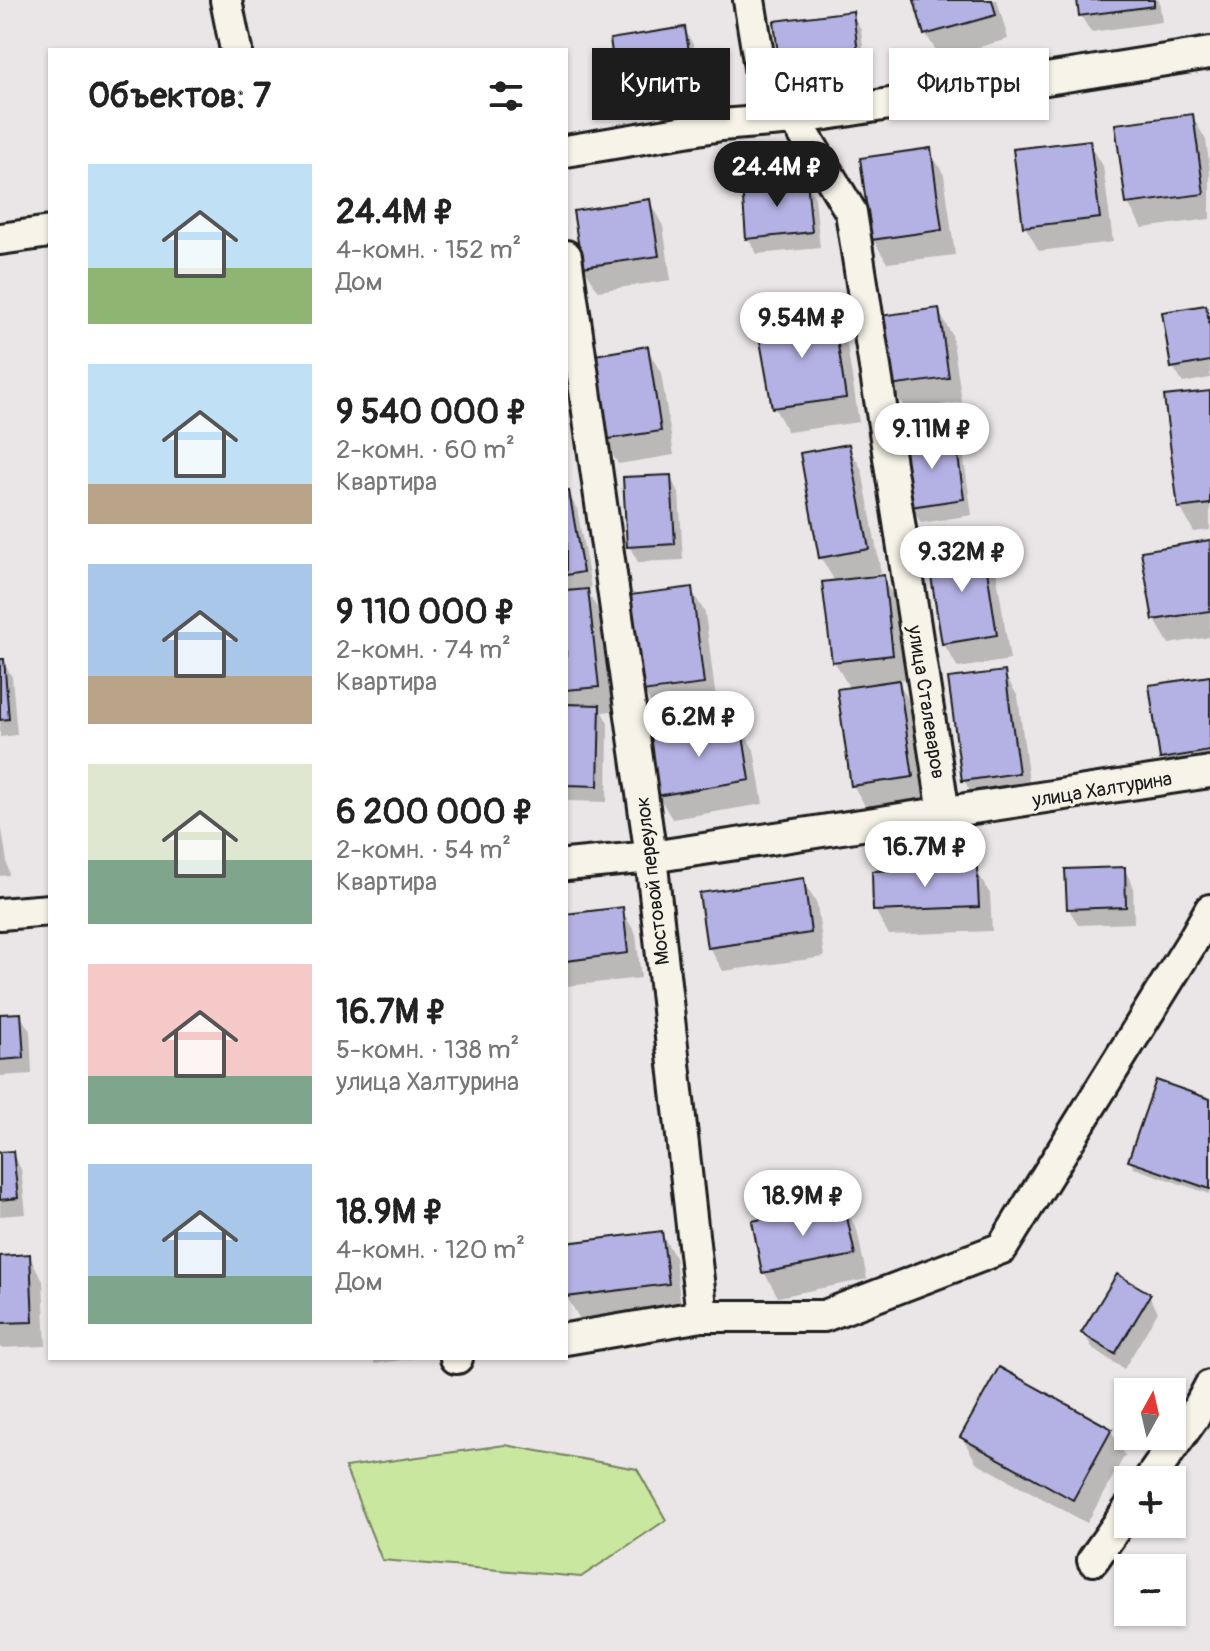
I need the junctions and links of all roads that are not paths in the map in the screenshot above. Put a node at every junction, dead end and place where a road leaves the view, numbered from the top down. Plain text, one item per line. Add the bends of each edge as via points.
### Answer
1 (226, 0) edge
2 (749, 0) edge
3 (236, 48) edge
4 (757, 48) edge
5 (1210, 53) edge
6 (873, 107) edge
7 (783, 120) edge
8 (796, 120) edge
9 (568, 151) edge
10 (48, 232) edge
11 (0, 239) edge
12 (568, 270) edge
13 (1210, 772) edge
14 (944, 813) junction
15 (651, 857) junction
16 (568, 865) edge
17 (48, 910) edge
18 (1210, 910) edge
19 (0, 914) edge
20 (702, 1316) junction
21 (568, 1339) edge
22 (1210, 1386) edge
23 (1202, 1423) edge
24 (1162, 1466) edge
25 (1114, 1530) edge
26 (1093, 1560) dead end

1 - 3 street
2 - 4 street, улица Сталеваров
5 - 6 street
7 - 9 street
8 - 14 street, улица Сталеваров via 851,212
10 - 11 street
12 - 15 street, Мостовой переулок
13 - 14 street, улица Халтурина
14 - 15 street, улица Халтурина
15 - 16 street, улица Халтурина
15 - 20 street, Мостовой переулок
17 - 19 street
18 - 20 street via 1002,1248 824,1316
20 - 21 street
22 - 23 street
23 - 24 street
25 - 26 street

